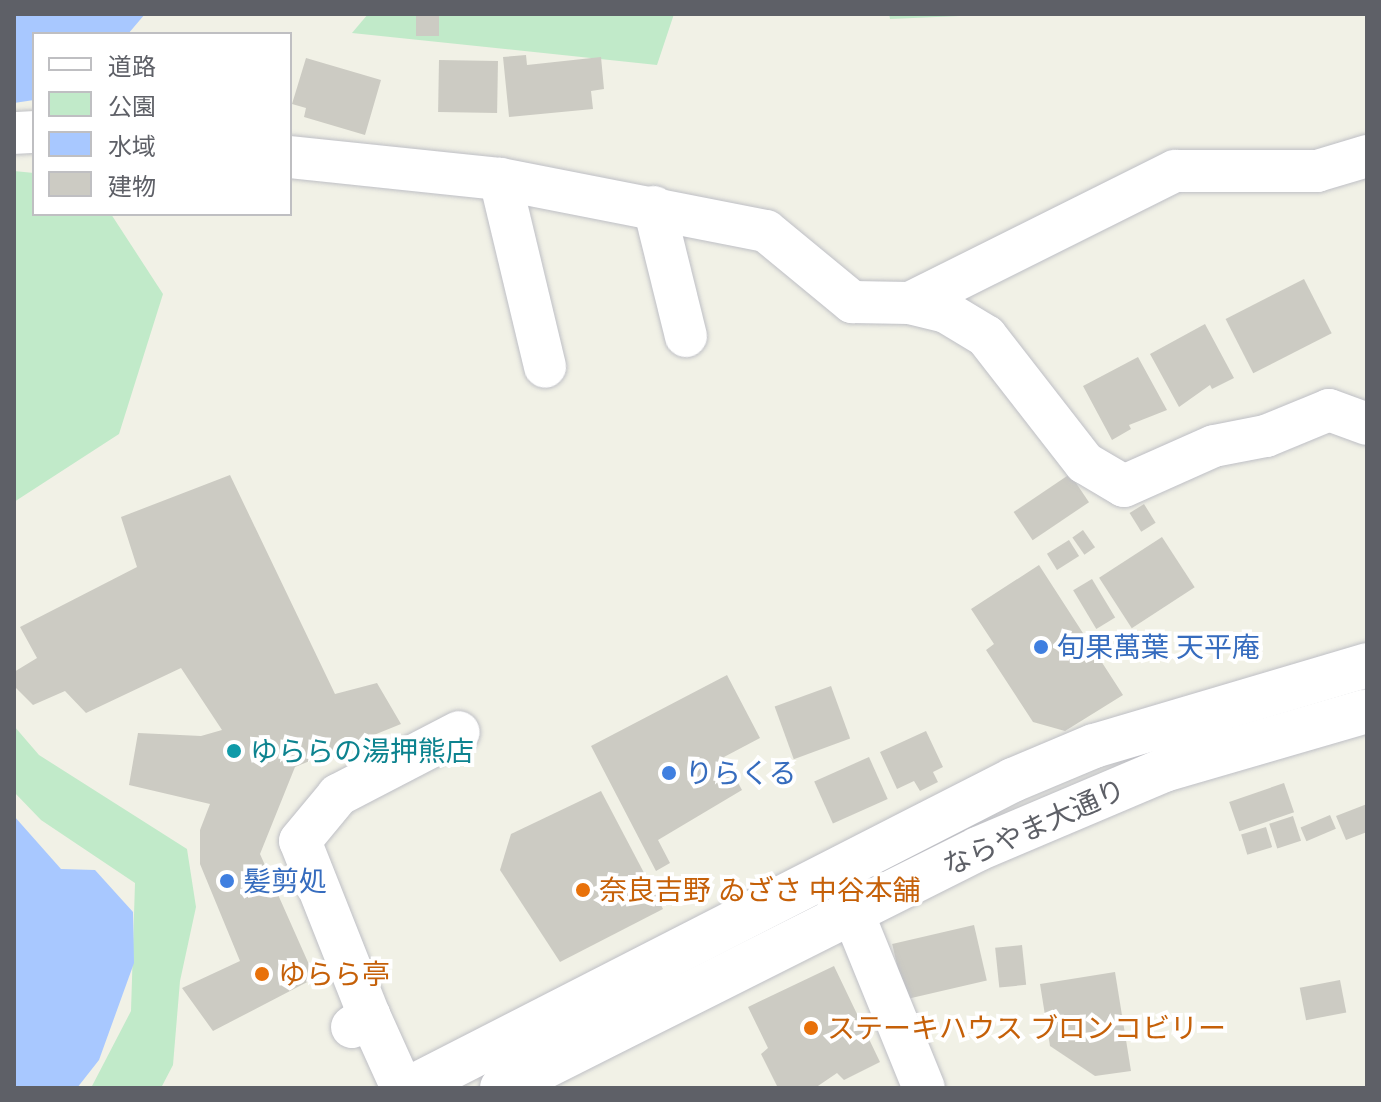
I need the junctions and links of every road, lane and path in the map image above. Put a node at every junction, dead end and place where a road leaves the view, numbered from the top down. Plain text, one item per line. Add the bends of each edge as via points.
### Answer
1 (1367, 156) edge
2 (292, 157) edge
3 (500, 179) junction
4 (654, 207) junction
5 (910, 303) junction
6 (686, 336) dead end
7 (545, 367) dead end
8 (1367, 424) edge
9 (1367, 665) edge
10 (1367, 711) edge
11 (459, 732) dead end
12 (852, 911) junction
13 (402, 1088) edge
14 (410, 1088) edge
15 (502, 1088) edge
16 (924, 1088) edge

1 - 5 street via 1317,171 1175,171
2 - 3 street
3 - 4 street
3 - 7 street
4 - 5 street via 766,231 852,302
4 - 6 street
5 - 8 street via 946,312 986,336 1085,463 1124,486 1214,446 1266,436 1329,410
9 - 14 street via 1094,746 1013,780
10 - 12 street, ならやま大通り via 1164,770 978,849
11 - 13 street via 338,795 300,841 361,1021
12 - 15 street, ならやま大通り
12 - 16 street

